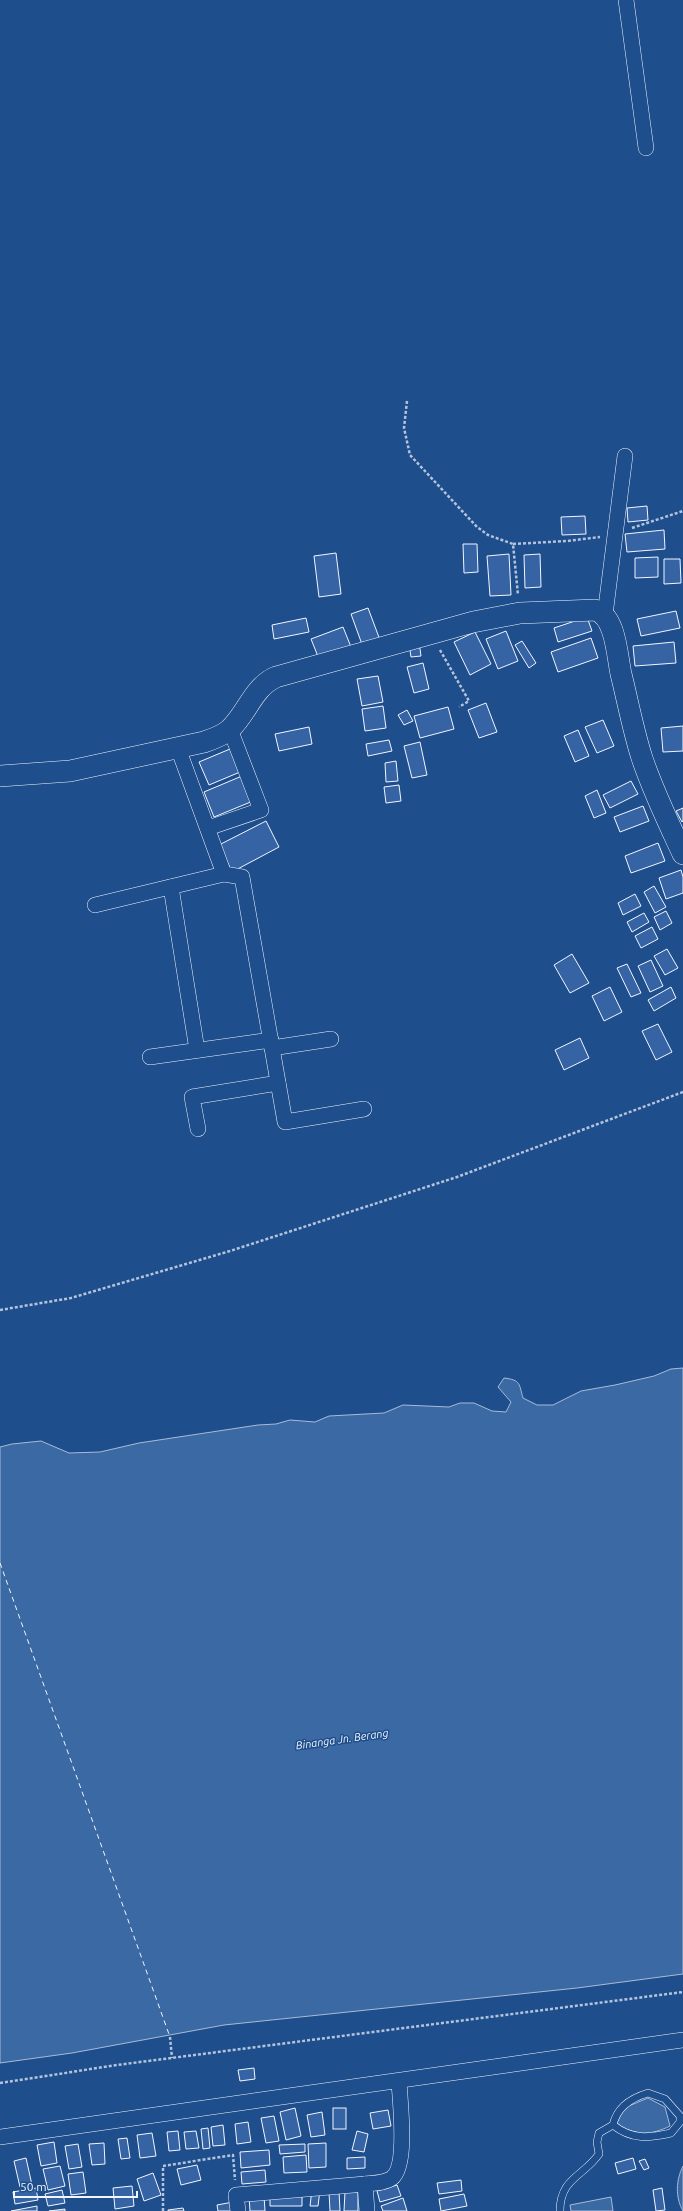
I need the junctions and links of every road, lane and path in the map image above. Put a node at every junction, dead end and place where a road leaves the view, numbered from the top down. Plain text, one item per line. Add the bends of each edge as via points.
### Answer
1 (626, 0) edge
2 (646, 148) dead end
3 (407, 401) dead end
4 (625, 456) dead end
5 (520, 614) junction
6 (605, 615) junction
7 (432, 634) junction
8 (459, 707) dead end
9 (230, 729) junction
10 (178, 748) junction
11 (0, 776) edge
12 (208, 828) junction
13 (683, 854) edge
14 (224, 874) junction
15 (171, 886) junction
16 (95, 905) dead end
17 (331, 1039) dead end
18 (272, 1044) junction
19 (197, 1050) junction
20 (150, 1057) dead end
21 (278, 1082) junction
22 (683, 1092) edge
23 (364, 1109) dead end
24 (198, 1128) dead end
25 (0, 1310) edge
26 (683, 1992) edge
27 (170, 2036) dead end
28 (683, 2040) edge
29 (172, 2058) junction
30 (399, 2082) junction
31 (0, 2083) edge
32 (613, 2125) junction
33 (0, 2137) edge
34 (365, 2184) junction
35 (236, 2195) junction
36 (163, 2211) edge
37 (238, 2211) edge
38 (367, 2211) edge
39 (560, 2211) edge

1 - 2 street
3 - 5 path via 404,428 410,455 477,527 488,535 513,544
4 - 6 street
5 - 6 street via 595,610
5 - 7 street via 473,622
6 - 13 street via 614,638 633,728 643,759
7 - 8 path via 469,701
7 - 9 street via 268,680
9 - 10 street via 215,738
9 - 12 street via 261,810
10 - 11 street via 70,771
10 - 12 street
12 - 14 street
14 - 15 street
14 - 18 street via 242,876
15 - 16 street
15 - 19 street
17 - 18 street
18 - 19 street
18 - 21 street
19 - 20 street
21 - 23 street via 285,1122
21 - 24 street via 192,1097
22 - 25 path via 457,1177 230,1251 71,1298
26 - 29 path
27 - 29 path
28 - 30 street
29 - 31 path
30 - 33 street
30 - 34 street via 402,2144 397,2173 386,2181
32 - 32 lane via 622,2132 638,2138 656,2136 671,2133 680,2122 680,2116 665,2099 648,2093 640,2095 620,2109
32 - 39 lane via 599,2133 599,2154 570,2180 563,2191
34 - 35 street
34 - 38 street
35 - 36 path via 233,2154 163,2166
35 - 37 street

